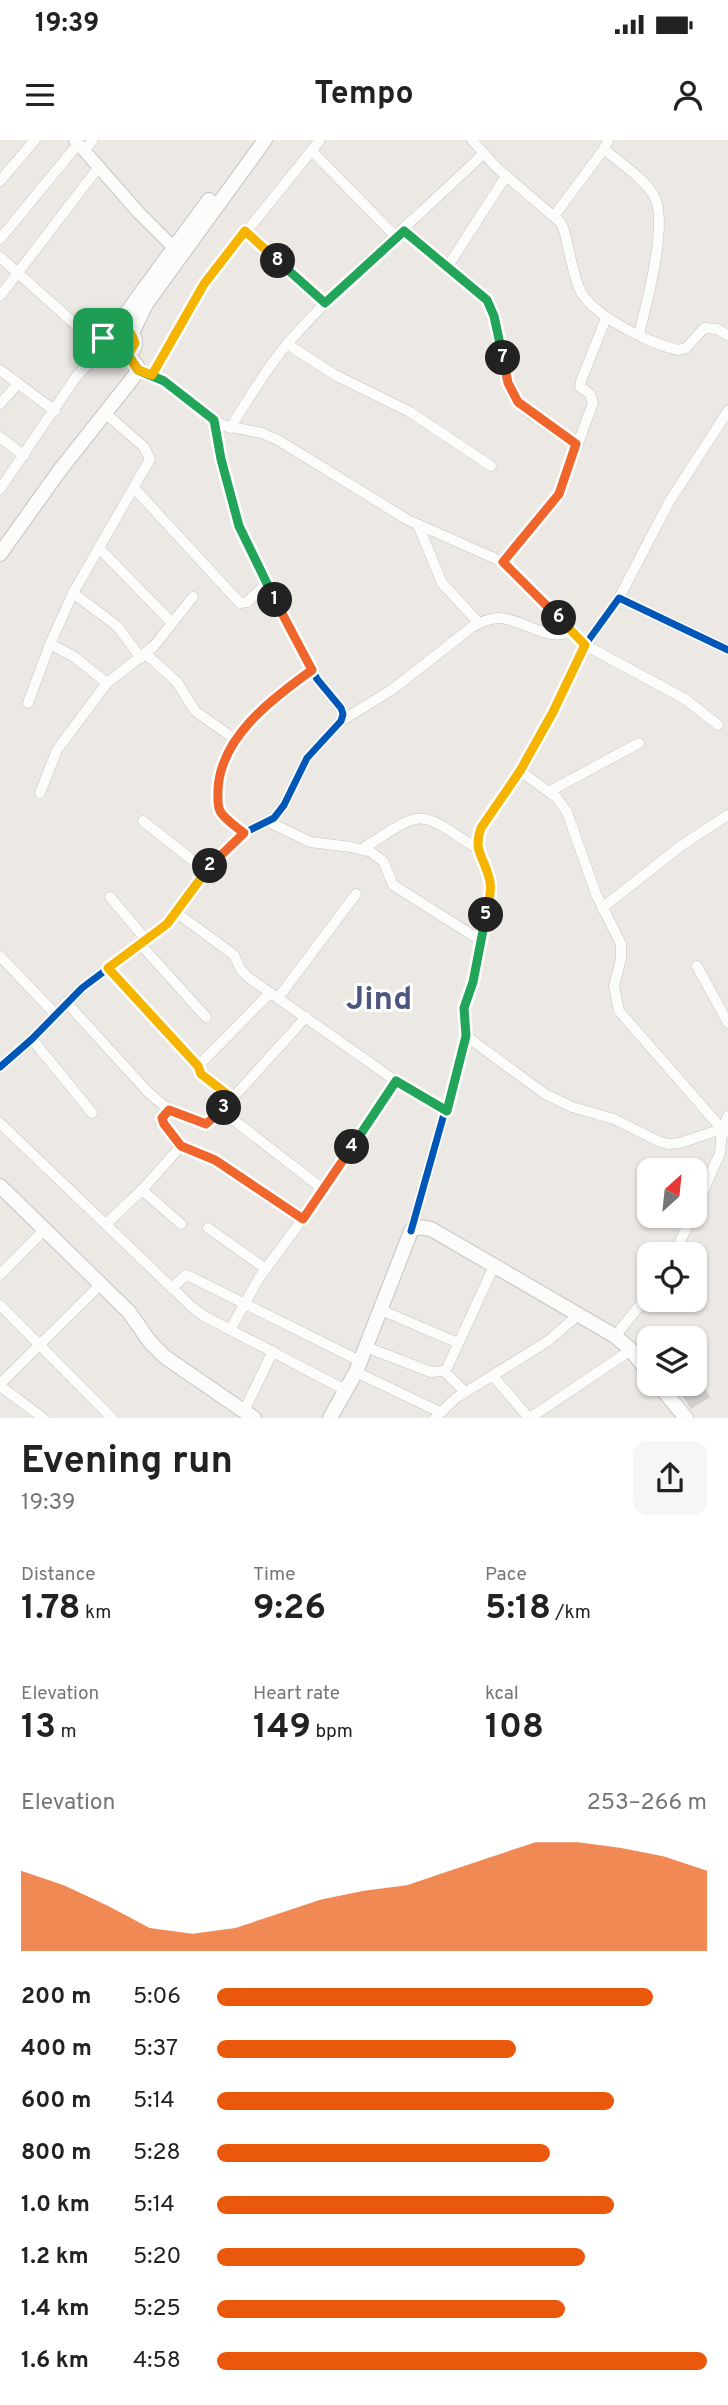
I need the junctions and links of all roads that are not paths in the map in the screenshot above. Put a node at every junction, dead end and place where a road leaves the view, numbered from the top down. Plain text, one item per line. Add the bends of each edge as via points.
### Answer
1 (35, 140) edge
2 (93, 140) edge
3 (253, 140) edge
4 (265, 140) edge
5 (320, 140) edge
6 (472, 140) edge
7 (606, 144) edge
8 (79, 145) edge
9 (312, 151) junction
10 (483, 154) junction
11 (98, 168) junction
12 (506, 176) junction
13 (0, 181) edge
14 (554, 216) junction
15 (245, 231) junction
16 (400, 234) junction
17 (0, 239) edge
18 (177, 252) junction
19 (0, 257) edge
20 (448, 267) junction
21 (18, 272) junction
22 (0, 296) edge
23 (325, 303) junction
24 (606, 318) junction
25 (117, 326) junction
26 (132, 333) junction
27 (639, 334) junction
28 (728, 335) edge
29 (104, 344) junction
30 (287, 344) junction
31 (128, 355) junction
32 (0, 370) edge
33 (145, 372) junction
34 (18, 384) junction
35 (0, 404) edge
36 (55, 411) junction
37 (728, 411) edge
38 (105, 413) junction
39 (214, 420) junction
40 (230, 428) junction
41 (0, 438) edge
42 (576, 444) junction
43 (24, 456) junction
44 (491, 466) dead end
45 (134, 488) junction
46 (0, 489) edge
47 (418, 525) junction
48 (99, 548) junction
49 (0, 554) edge
50 (503, 562) junction
51 (267, 583) junction
52 (73, 593) junction
53 (193, 597) dead end
54 (619, 598) junction
55 (172, 623) junction
56 (479, 624) junction
57 (572, 631) junction
58 (50, 643) junction
59 (585, 645) junction
60 (728, 650) edge
61 (143, 656) junction
62 (312, 670) junction
63 (107, 683) junction
64 (28, 703) dead end
65 (341, 720) junction
66 (718, 725) dead end
67 (236, 740) junction
68 (639, 743) dead end
69 (520, 771) junction
70 (550, 791) junction
71 (40, 793) dead end
72 (728, 815) edge
73 (143, 821) dead end
74 (269, 822) junction
75 (244, 833) junction
76 (362, 849) junction
77 (477, 849) junction
78 (206, 871) junction
79 (356, 894) dead end
80 (110, 897) dead end
81 (602, 908) junction
82 (177, 913) junction
83 (480, 940) junction
84 (144, 943) junction
85 (0, 956) edge
86 (697, 966) dead end
87 (108, 968) junction
88 (274, 995) junction
89 (66, 1002) junction
90 (55, 1014) junction
91 (206, 1017) dead end
92 (306, 1017) junction
93 (728, 1023) edge
94 (466, 1036) junction
95 (32, 1039) junction
96 (198, 1066) junction
97 (0, 1067) edge
98 (396, 1081) junction
99 (232, 1098) junction
100 (169, 1110) junction
101 (222, 1111) junction
102 (447, 1111) junction
103 (92, 1113) dead end
104 (728, 1116) edge
105 (0, 1123) edge
106 (725, 1131) edge
107 (181, 1146) junction
108 (707, 1183) edge
109 (1, 1189) edge
110 (142, 1189) junction
111 (324, 1190) junction
112 (303, 1219) junction
113 (106, 1224) junction
114 (181, 1224) dead end
115 (208, 1228) dead end
116 (45, 1229) junction
117 (411, 1231) junction
118 (494, 1266) junction
119 (266, 1269) junction
120 (0, 1275) edge
121 (101, 1284) junction
122 (172, 1288) junction
123 (244, 1304) junction
124 (0, 1305) edge
125 (637, 1309) edge
126 (381, 1310) junction
127 (578, 1315) junction
128 (230, 1330) junction
129 (615, 1336) junction
130 (39, 1343) junction
131 (458, 1343) junction
132 (366, 1347) junction
133 (272, 1350) junction
134 (631, 1350) junction
135 (637, 1358) edge
136 (358, 1366) junction
137 (444, 1371) junction
138 (493, 1376) junction
139 (0, 1385) edge
140 (347, 1391) junction
141 (465, 1392) junction
142 (668, 1396) edge
143 (249, 1415) edge
144 (437, 1415) edge
145 (43, 1418) edge
146 (112, 1418) edge
147 (330, 1418) edge
148 (530, 1418) edge
149 (686, 1418) edge

1 - 13 street
2 - 8 street
3 - 18 main road
4 - 18 main road
5 - 9 street
6 - 10 street
7 - 14 street
7 - 27 street via 657,202 653,277
8 - 11 street
8 - 17 street
9 - 15 street
9 - 16 street
10 - 12 street
10 - 16 street
11 - 18 street
11 - 21 street
12 - 14 street
12 - 20 street
14 - 24 street via 564,230 579,288
15 - 23 street
15 - 33 street
16 - 20 street
16 - 23 street
18 - 25 main road
18 - 26 main road
19 - 21 street
20 - 42 street via 487,300 508,383 518,402
21 - 22 street
21 - 29 street
23 - 30 street
24 - 27 street
24 - 42 street via 581,381 580,387 590,394 593,404
25 - 26 main road
25 - 29 main road via 106,332
26 - 31 main road via 135,343
27 - 28 street via 679,350 704,328
29 - 31 main road via 116,357
29 - 36 street
30 - 40 street
30 - 44 street via 335,375 411,412
31 - 33 main road
32 - 34 street
33 - 38 main road
33 - 39 street via 178,390
34 - 35 street
34 - 36 street
36 - 43 street
37 - 54 street via 669,502
38 - 45 street via 149,454
38 - 49 main road
39 - 40 street
39 - 51 street via 239,526
40 - 47 street via 278,440
41 - 43 street
42 - 50 street via 559,494
43 - 46 street
45 - 48 street
45 - 51 street via 240,603
47 - 50 street
47 - 56 street via 442,583
48 - 52 street
48 - 55 street
50 - 57 street
51 - 62 street
52 - 58 street
52 - 61 street via 117,626
53 - 55 street
54 - 59 street
54 - 60 street
55 - 61 street
56 - 57 street via 496,618 559,636
56 - 65 street via 393,689
57 - 59 street
58 - 63 street
58 - 64 street
59 - 66 street via 685,699
59 - 69 street
61 - 63 street
61 - 67 street via 177,682 195,711
62 - 65 street via 341,708
62 - 67 street via 276,697
63 - 71 street via 57,750
65 - 74 street via 307,758 284,805
67 - 75 street via 219,776 218,803 225,817
68 - 70 street
69 - 70 street
69 - 77 street via 481,828
70 - 81 street via 567,812
72 - 81 street via 681,845
73 - 78 street
74 - 75 street
74 - 76 street via 310,842
75 - 78 street
76 - 77 street via 406,821 426,817
76 - 83 street via 383,861 393,885
77 - 83 street via 490,885
78 - 82 street
79 - 88 street
80 - 84 street
81 - 106 street via 621,944 614,986 619,1010
82 - 84 street
82 - 88 street via 234,955 243,973
83 - 94 street via 464,1008
84 - 87 street
84 - 91 street
85 - 90 street
86 - 93 street
87 - 89 street
87 - 96 street
88 - 92 street
88 - 96 street
89 - 90 street
89 - 100 street
90 - 95 street
92 - 98 street
92 - 99 street
94 - 102 street
94 - 106 street via 545,1094 658,1141 680,1143
95 - 97 street
95 - 103 street
96 - 99 street via 201,1074
98 - 102 street
98 - 111 street
99 - 101 street
100 - 101 street via 206,1124
100 - 107 street via 162,1118 164,1124
101 - 111 street
102 - 117 street
104 - 106 street
105 - 113 street
106 - 108 street
107 - 110 street
107 - 112 street via 215,1160
109 - 116 main road
110 - 113 street
110 - 114 street
111 - 112 street
112 - 119 street
113 - 122 street
115 - 119 street
116 - 120 street
116 - 121 main road
117 - 118 main road via 432,1229
117 - 126 main road
118 - 127 main road
118 - 131 street
119 - 123 street
121 - 130 street
121 - 143 main road via 165,1357
122 - 123 street via 186,1275
122 - 128 street via 204,1316
123 - 128 street
123 - 136 street
124 - 130 street
125 - 129 street
126 - 131 street
126 - 132 main road
127 - 129 main road
127 - 138 street via 548,1342
128 - 133 street
129 - 134 main road
130 - 139 street
130 - 146 street
131 - 137 street
132 - 136 main road
132 - 137 street via 431,1372
133 - 140 street
133 - 143 street
134 - 135 main road
134 - 148 street
136 - 140 main road
136 - 144 street
137 - 141 street
138 - 141 street
138 - 148 street
139 - 145 street
140 - 147 main road
141 - 144 street
142 - 149 main road

